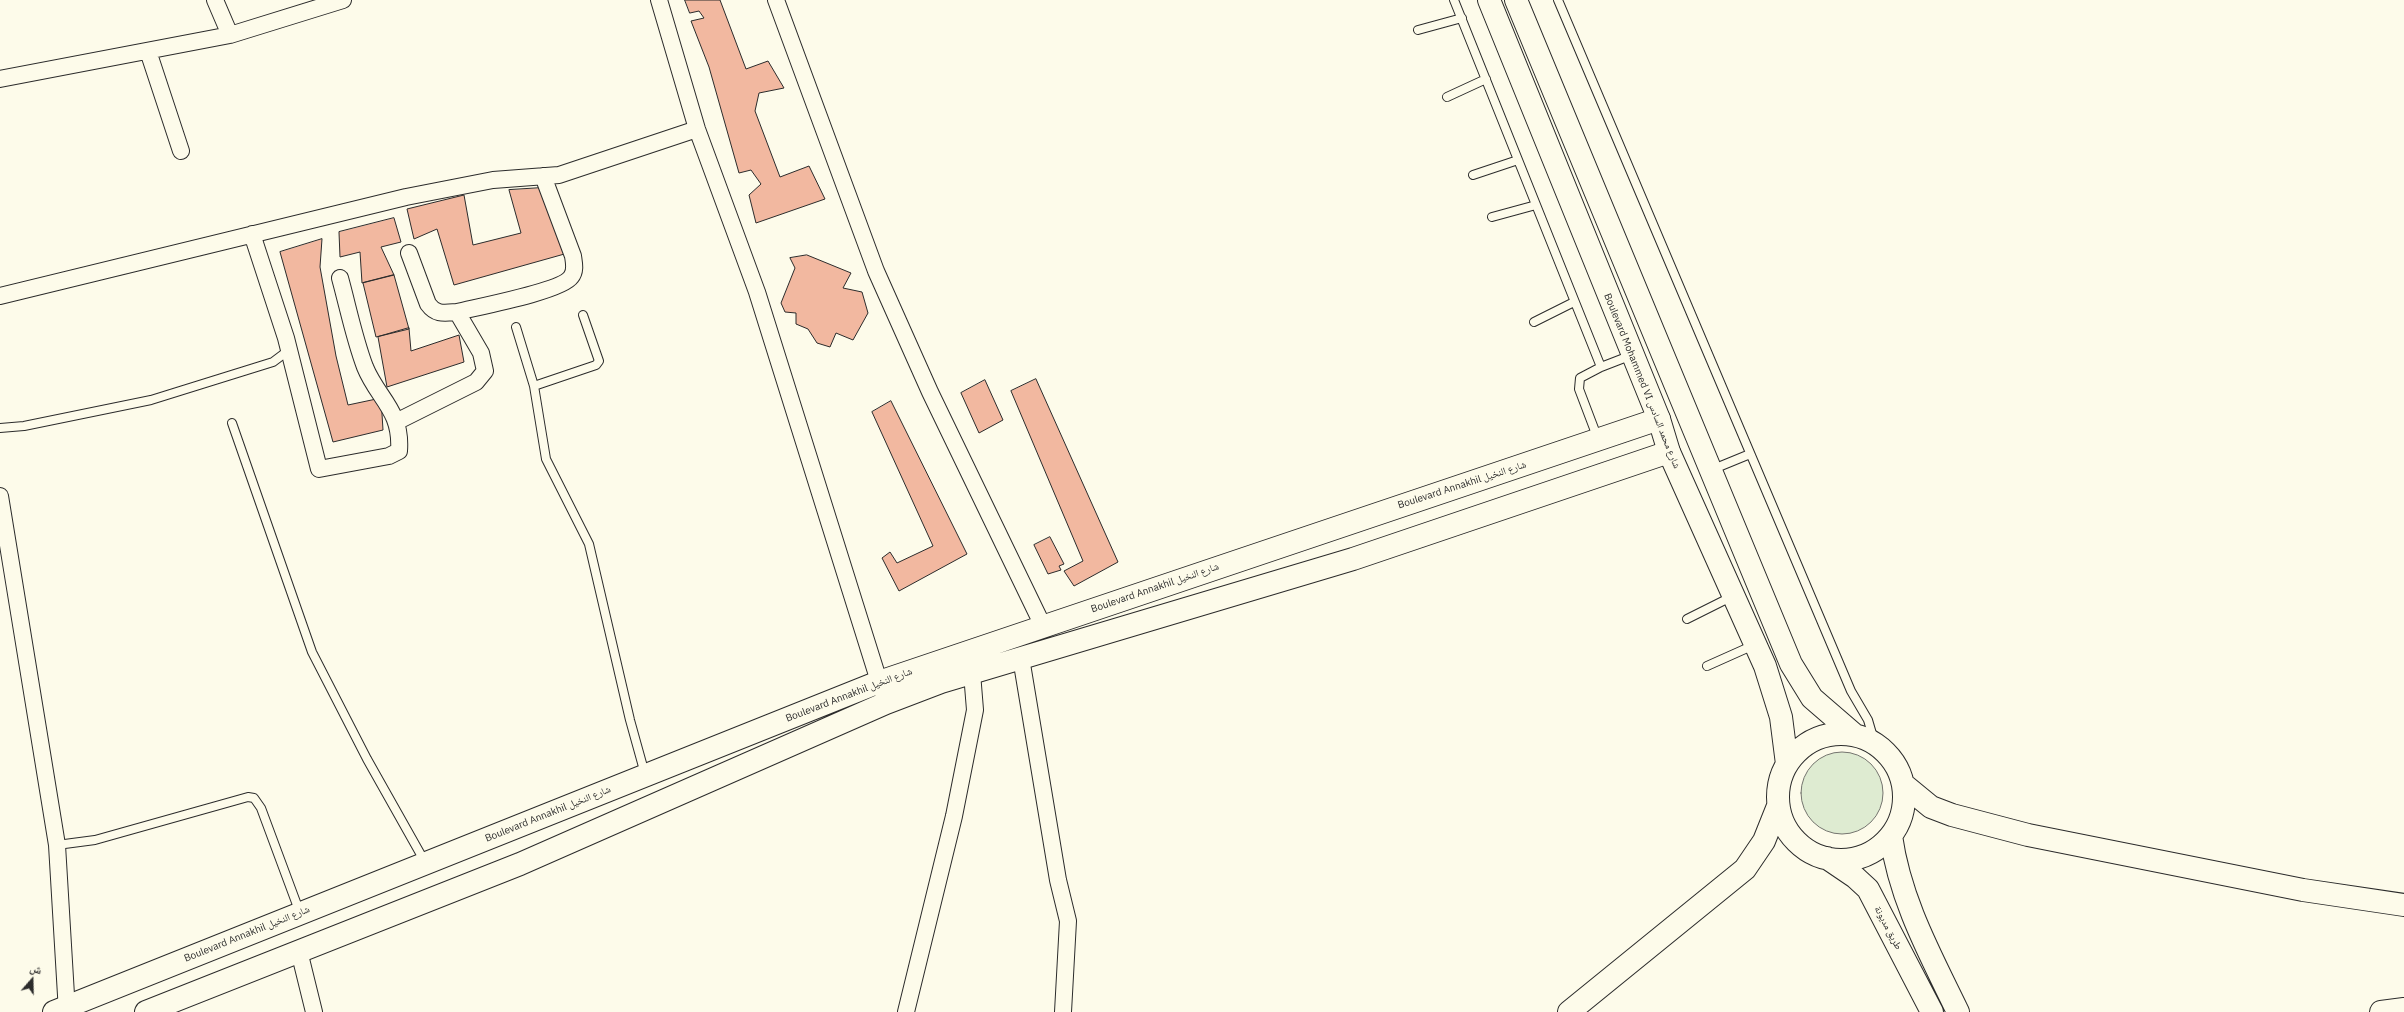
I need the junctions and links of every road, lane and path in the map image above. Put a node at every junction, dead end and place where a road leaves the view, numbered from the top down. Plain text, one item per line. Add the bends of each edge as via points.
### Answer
1 (215, 0) edge
2 (343, 0) edge
3 (659, 0) edge
4 (776, 0) edge
5 (1454, 0) edge
6 (1489, 0) edge
7 (1516, 0) edge
8 (1558, 0) edge
9 (1462, 18) junction
10 (1418, 30) dead end
11 (230, 35) junction
12 (148, 52) junction
13 (0, 79) edge
14 (1486, 80) junction
15 (1447, 97) dead end
16 (697, 129) junction
17 (180, 151) dead end
18 (1518, 160) junction
19 (1473, 175) dead end
20 (543, 176) junction
21 (1536, 205) junction
22 (1492, 217) dead end
23 (252, 234) junction
24 (409, 253) dead end
25 (340, 278) dead end
26 (0, 296) edge
27 (1574, 302) junction
28 (457, 312) junction
29 (583, 315) dead end
30 (1534, 322) dead end
31 (516, 327) dead end
32 (289, 350) junction
33 (1633, 355) junction
34 (1601, 367) junction
35 (534, 386) junction
36 (1659, 419) junction
37 (396, 422) junction
38 (232, 423) dead end
39 (0, 428) edge
40 (1598, 440) junction
41 (1669, 452) junction
42 (1750, 454) junction
43 (1710, 470) junction
44 (1, 504) edge
45 (1733, 596) junction
46 (1687, 619) dead end
47 (1043, 626) junction
48 (1755, 645) junction
49 (1021, 658) junction
50 (1707, 666) dead end
51 (972, 673) junction
52 (879, 682) junction
53 (886, 703) junction
54 (1866, 740) junction
55 (1787, 764) junction
56 (646, 775) junction
57 (1903, 784) junction
58 (1778, 806) junction
59 (1891, 836) junction
60 (57, 845) junction
61 (1827, 858) junction
62 (425, 863) junction
63 (2404, 905) edge
64 (300, 913) junction
65 (299, 951) junction
66 (2404, 1009) edge
67 (62, 1010) edge
68 (146, 1012) edge
69 (314, 1012) edge
70 (906, 1012) edge
71 (1063, 1012) edge
72 (1569, 1012) edge
73 (1932, 1012) edge
74 (1958, 1012) edge
75 (2381, 1012) edge

1 - 11 street
2 - 11 street
3 - 16 street
4 - 47 street via 876,271 930,392
5 - 9 lane
6 - 33 main road, Boulevard Mohammed VI شارع محمد السادس
7 - 43 main road
8 - 42 lane
9 - 10 lane
9 - 14 lane
11 - 12 street
12 - 13 street
12 - 17 street
14 - 15 lane
14 - 18 lane
16 - 20 street via 559,175
16 - 52 street via 757,292
18 - 19 lane
18 - 21 lane
20 - 23 street via 492,180 406,197
20 - 28 street via 573,256 574,268 571,278 556,288
21 - 22 lane
21 - 27 lane
23 - 26 street
23 - 32 street
24 - 28 street via 433,311
25 - 37 street via 366,368
27 - 30 lane
27 - 34 lane
28 - 37 street via 481,353 485,371 476,382
29 - 35 lane via 599,361 596,365
31 - 35 lane
32 - 37 street via 319,469 389,456 399,450 400,436
32 - 39 lane via 273,362 151,400 24,426
33 - 34 lane
33 - 36 main road, Boulevard Mohammed VI شارع محمد السادس
34 - 40 lane via 1580,378 1579,388
35 - 56 lane via 546,459 589,544 630,720
36 - 40 main road, Boulevard Annakhil شارع النخيل
36 - 41 main road, Boulevard Mohammed VI شارع محمد السادس
38 - 62 lane via 312,652
40 - 47 main road, Boulevard Annakhil شارع النخيل
41 - 45 main road, Boulevard Mohammed VI شارع محمد السادس
41 - 49 main road, Boulevard Annakhil شارع النخيل via 1353,559
42 - 43 lane
42 - 54 lane via 1851,691 1868,720
43 - 54 main road via 1802,686 1820,707
44 - 60 street
45 - 46 lane
45 - 48 main road, Boulevard Mohammed VI شارع محمد السادس
47 - 52 main road, Boulevard Annakhil شارع النخيل
48 - 50 lane
48 - 55 main road, Boulevard Mohammed VI شارع محمد السادس via 1781,718
49 - 51 main road, Boulevard Annakhil شارع النخيل
49 - 71 street via 1057,872 1068,920
51 - 53 main road, Boulevard Annakhil شارع النخيل via 940,682
51 - 70 street via 974,710 956,809
52 - 53 street
52 - 56 main road, Boulevard Annakhil شارع النخيل
53 - 65 main road, Boulevard Annakhil شارع النخيل via 520,864
54 - 55 main road via 1832,734 1816,739 1797,752
54 - 57 main road via 1895,764
55 - 58 main road via 1778,789
56 - 62 main road, Boulevard Annakhil شارع النخيل
57 - 59 main road via 1902,811
57 - 63 main road via 1931,807 2028,836 2303,890
58 - 61 main road via 1782,821 1794,840 1813,854
58 - 72 main road via 1764,841 1745,869
59 - 61 main road via 1875,850 1862,856 1841,860
59 - 74 main road via 1898,876 1912,916
60 - 64 lane via 94,840 254,798
60 - 67 street
61 - 73 main road, طريق مديونة via 1856,877 1868,889
62 - 64 main road, Boulevard Annakhil شارع النخيل
64 - 67 main road, Boulevard Annakhil شارع النخيل
65 - 68 main road, Boulevard Annakhil شارع النخيل
65 - 69 street
66 - 75 main road

